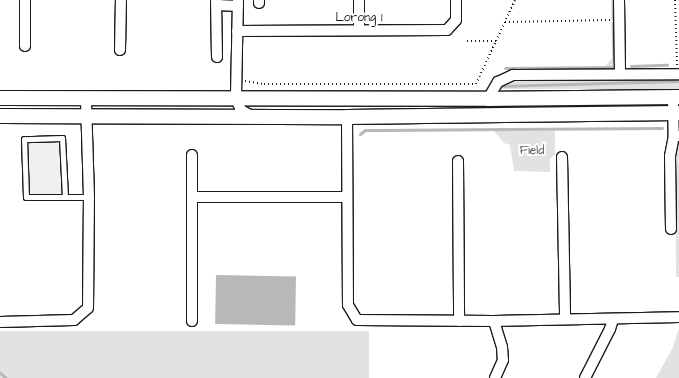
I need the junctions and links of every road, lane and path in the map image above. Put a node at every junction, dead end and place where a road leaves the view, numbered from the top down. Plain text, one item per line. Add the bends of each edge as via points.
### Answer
1 (25, 0) edge
2 (121, 0) edge
3 (360, 0) edge
4 (456, 0) edge
5 (516, 0) edge
6 (619, 0) edge
7 (675, 0) edge
8 (216, 3) edge
9 (238, 3) edge
10 (619, 20) junction
11 (505, 22) junction
12 (359, 30) junction
13 (237, 32) junction
14 (465, 41) dead end
15 (496, 42) junction
16 (24, 46) dead end
17 (120, 50) dead end
18 (217, 57) dead end
19 (620, 74) junction
20 (678, 74) edge
21 (245, 75) dead end
22 (676, 97) edge
23 (0, 98) edge
24 (86, 99) junction
25 (236, 99) junction
26 (488, 99) junction
27 (677, 113) edge
28 (250, 115) junction
29 (0, 116) edge
30 (86, 116) junction
31 (347, 117) junction
32 (676, 136) edge
33 (192, 155) dead end
34 (562, 157) dead end
35 (458, 161) dead end
36 (347, 196) junction
37 (65, 197) junction
38 (89, 197) junction
39 (192, 197) junction
40 (672, 229) dead end
41 (679, 317) edge
42 (565, 319) junction
43 (613, 319) junction
44 (192, 321) dead end
45 (460, 321) junction
46 (494, 321) junction
47 (0, 322) edge
48 (495, 378) edge
49 (585, 378) edge

1 - 16 street
2 - 17 street
3 - 12 street
4 - 12 street, Lorong 1 via 456,20 447,30
5 - 11 path
6 - 10 street
7 - 20 path
8 - 9 street
8 - 18 street
9 - 13 street
10 - 11 path
10 - 19 street
11 - 15 path
12 - 13 street, Lorong 1
13 - 25 street
14 - 15 path
15 - 21 path via 476,84 264,84 245,82
19 - 20 street
19 - 26 street via 513,75 498,82
22 - 26 street
22 - 27 street
23 - 24 street
24 - 25 street
24 - 30 street
25 - 26 street
25 - 28 street via 241,110
27 - 31 street
27 - 32 street
28 - 30 street
28 - 31 street
29 - 30 street
30 - 38 street
31 - 36 street
32 - 40 street via 670,156
33 - 39 street
34 - 42 street
35 - 45 street
36 - 39 street
36 - 45 street via 348,305 357,320
37 - 37 lane via 62,138 24,139 26,196
37 - 38 lane
38 - 47 street via 88,308 74,320
39 - 44 street
41 - 43 street
42 - 43 street
42 - 46 street
43 - 49 street
45 - 46 street
46 - 48 street via 503,360

